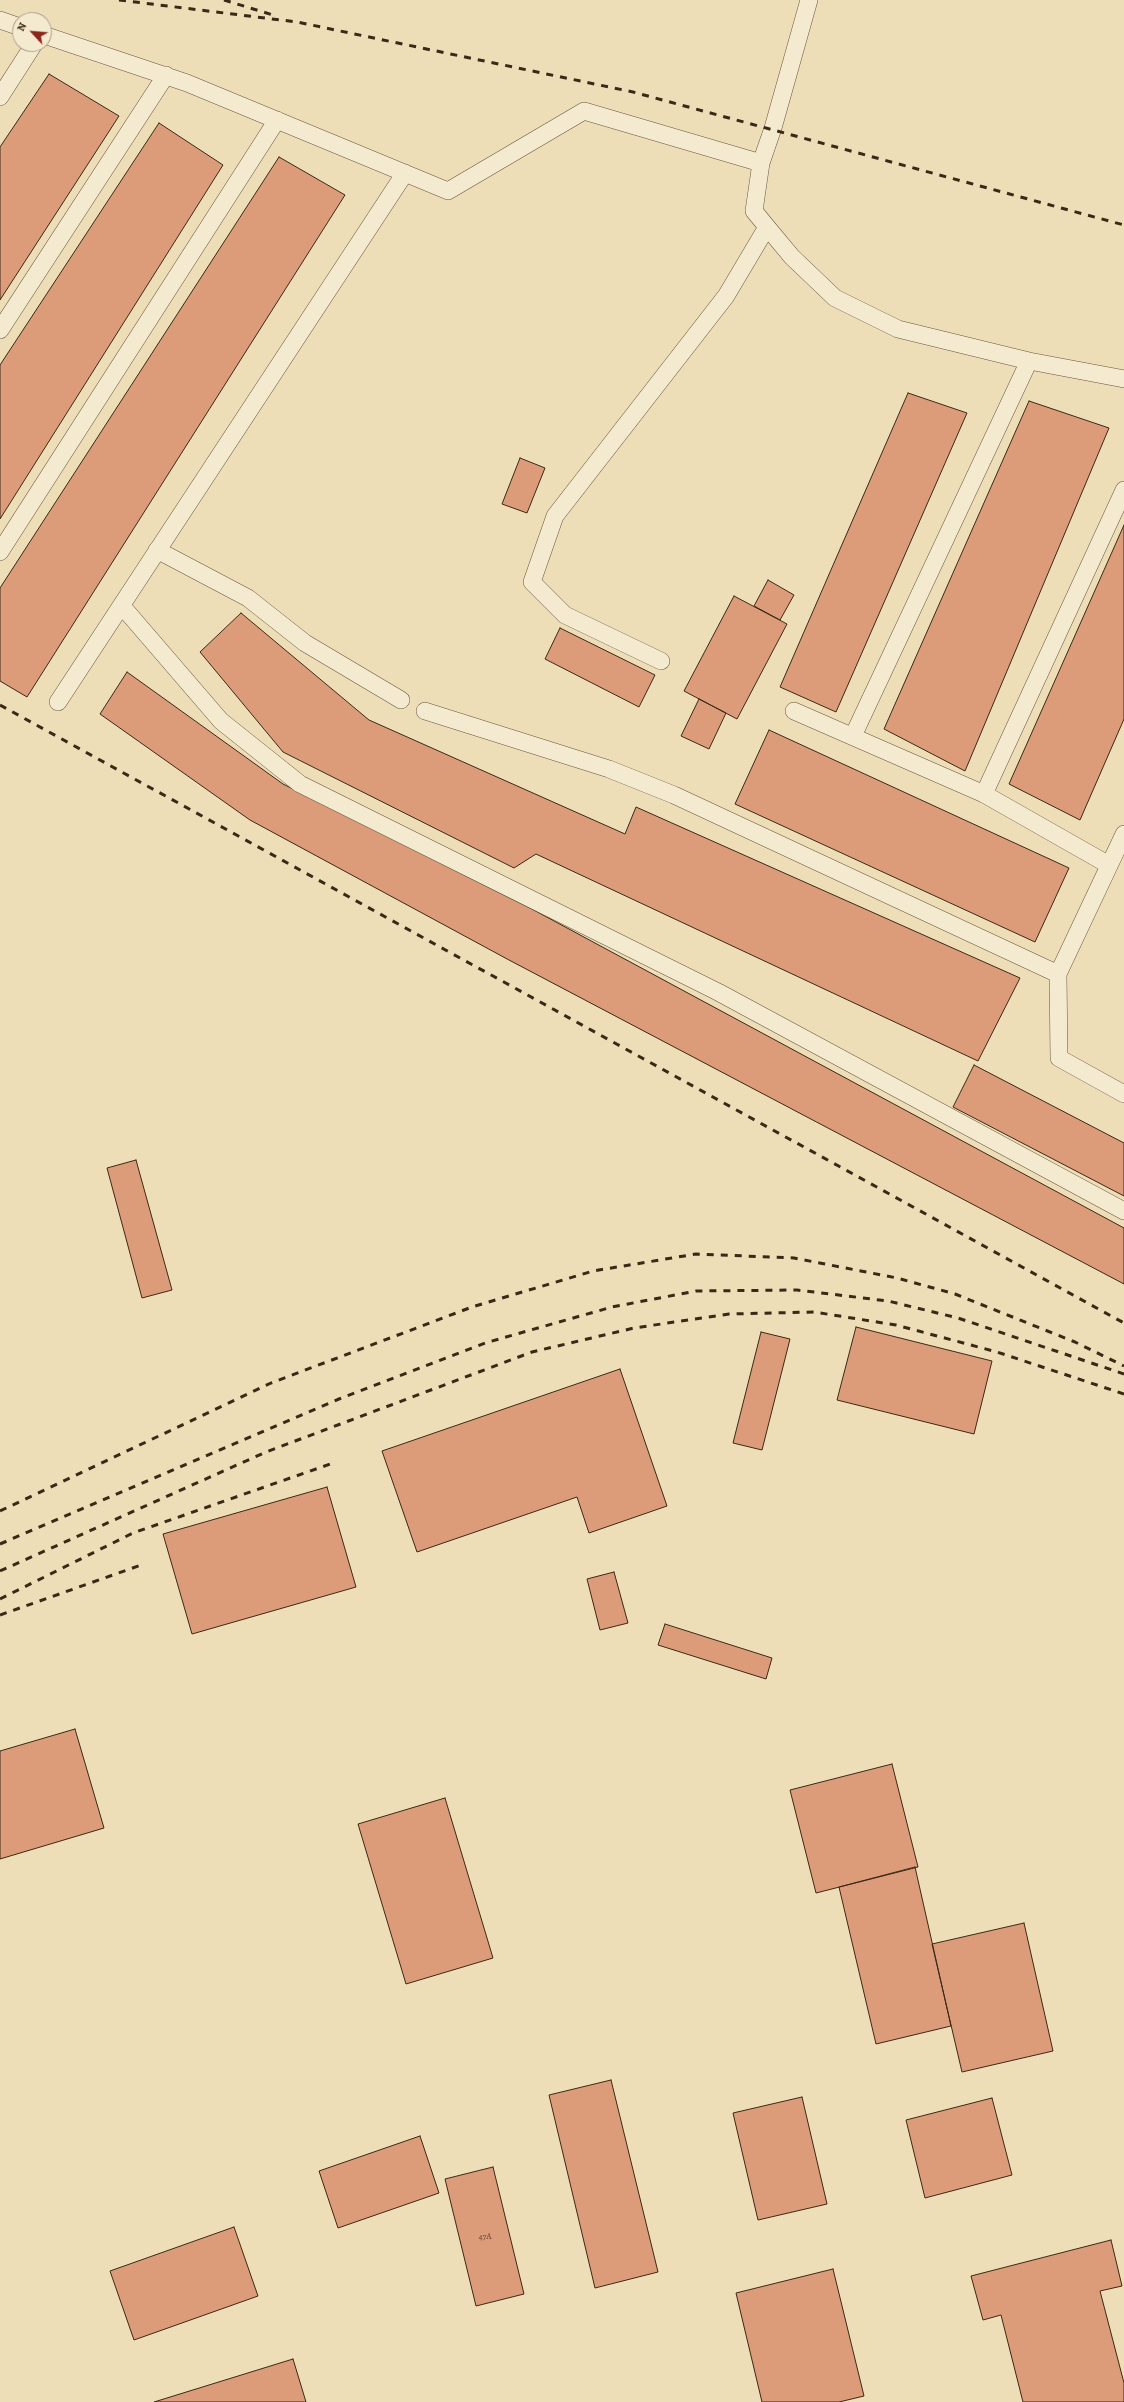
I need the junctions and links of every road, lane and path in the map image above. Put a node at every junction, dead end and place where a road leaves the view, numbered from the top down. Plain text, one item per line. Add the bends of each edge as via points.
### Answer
1 (809, 0) edge
2 (0, 20) edge
3 (12, 24) edge
4 (52, 38) edge
5 (29, 52) edge
6 (166, 75) junction
7 (0, 97) edge
8 (277, 120) junction
9 (761, 163) junction
10 (405, 172) junction
11 (767, 228) junction
12 (0, 330) edge
13 (1029, 360) junction
14 (1124, 379) edge
15 (1124, 490) edge
16 (157, 550) junction
17 (0, 552) edge
18 (122, 606) junction
19 (661, 661) dead end
20 (401, 700) dead end
21 (58, 702) dead end
22 (425, 711) dead end
23 (794, 711) dead end
24 (853, 736) junction
25 (984, 794) junction
26 (1124, 834) edge
27 (1109, 865) junction
28 (1058, 974) junction
29 (1124, 1094) edge
30 (1124, 1211) edge

1 - 9 lane
2 - 3 lane
4 - 6 lane
5 - 7 lane
6 - 8 lane
6 - 12 lane
8 - 10 lane
8 - 17 lane
9 - 10 lane via 584,111 448,191
9 - 11 lane via 754,211
10 - 16 lane
11 - 13 lane via 792,257 835,298 898,329
11 - 19 lane via 726,296 555,516 532,582 565,615
13 - 14 lane
13 - 24 lane
15 - 25 lane
16 - 18 lane
16 - 20 lane via 248,598 305,643
18 - 21 lane
18 - 30 lane via 221,721 300,784 718,992
22 - 28 lane via 609,769 674,795
23 - 24 lane
24 - 25 lane
25 - 27 lane
26 - 27 lane
27 - 28 lane
28 - 29 lane via 1059,1058

